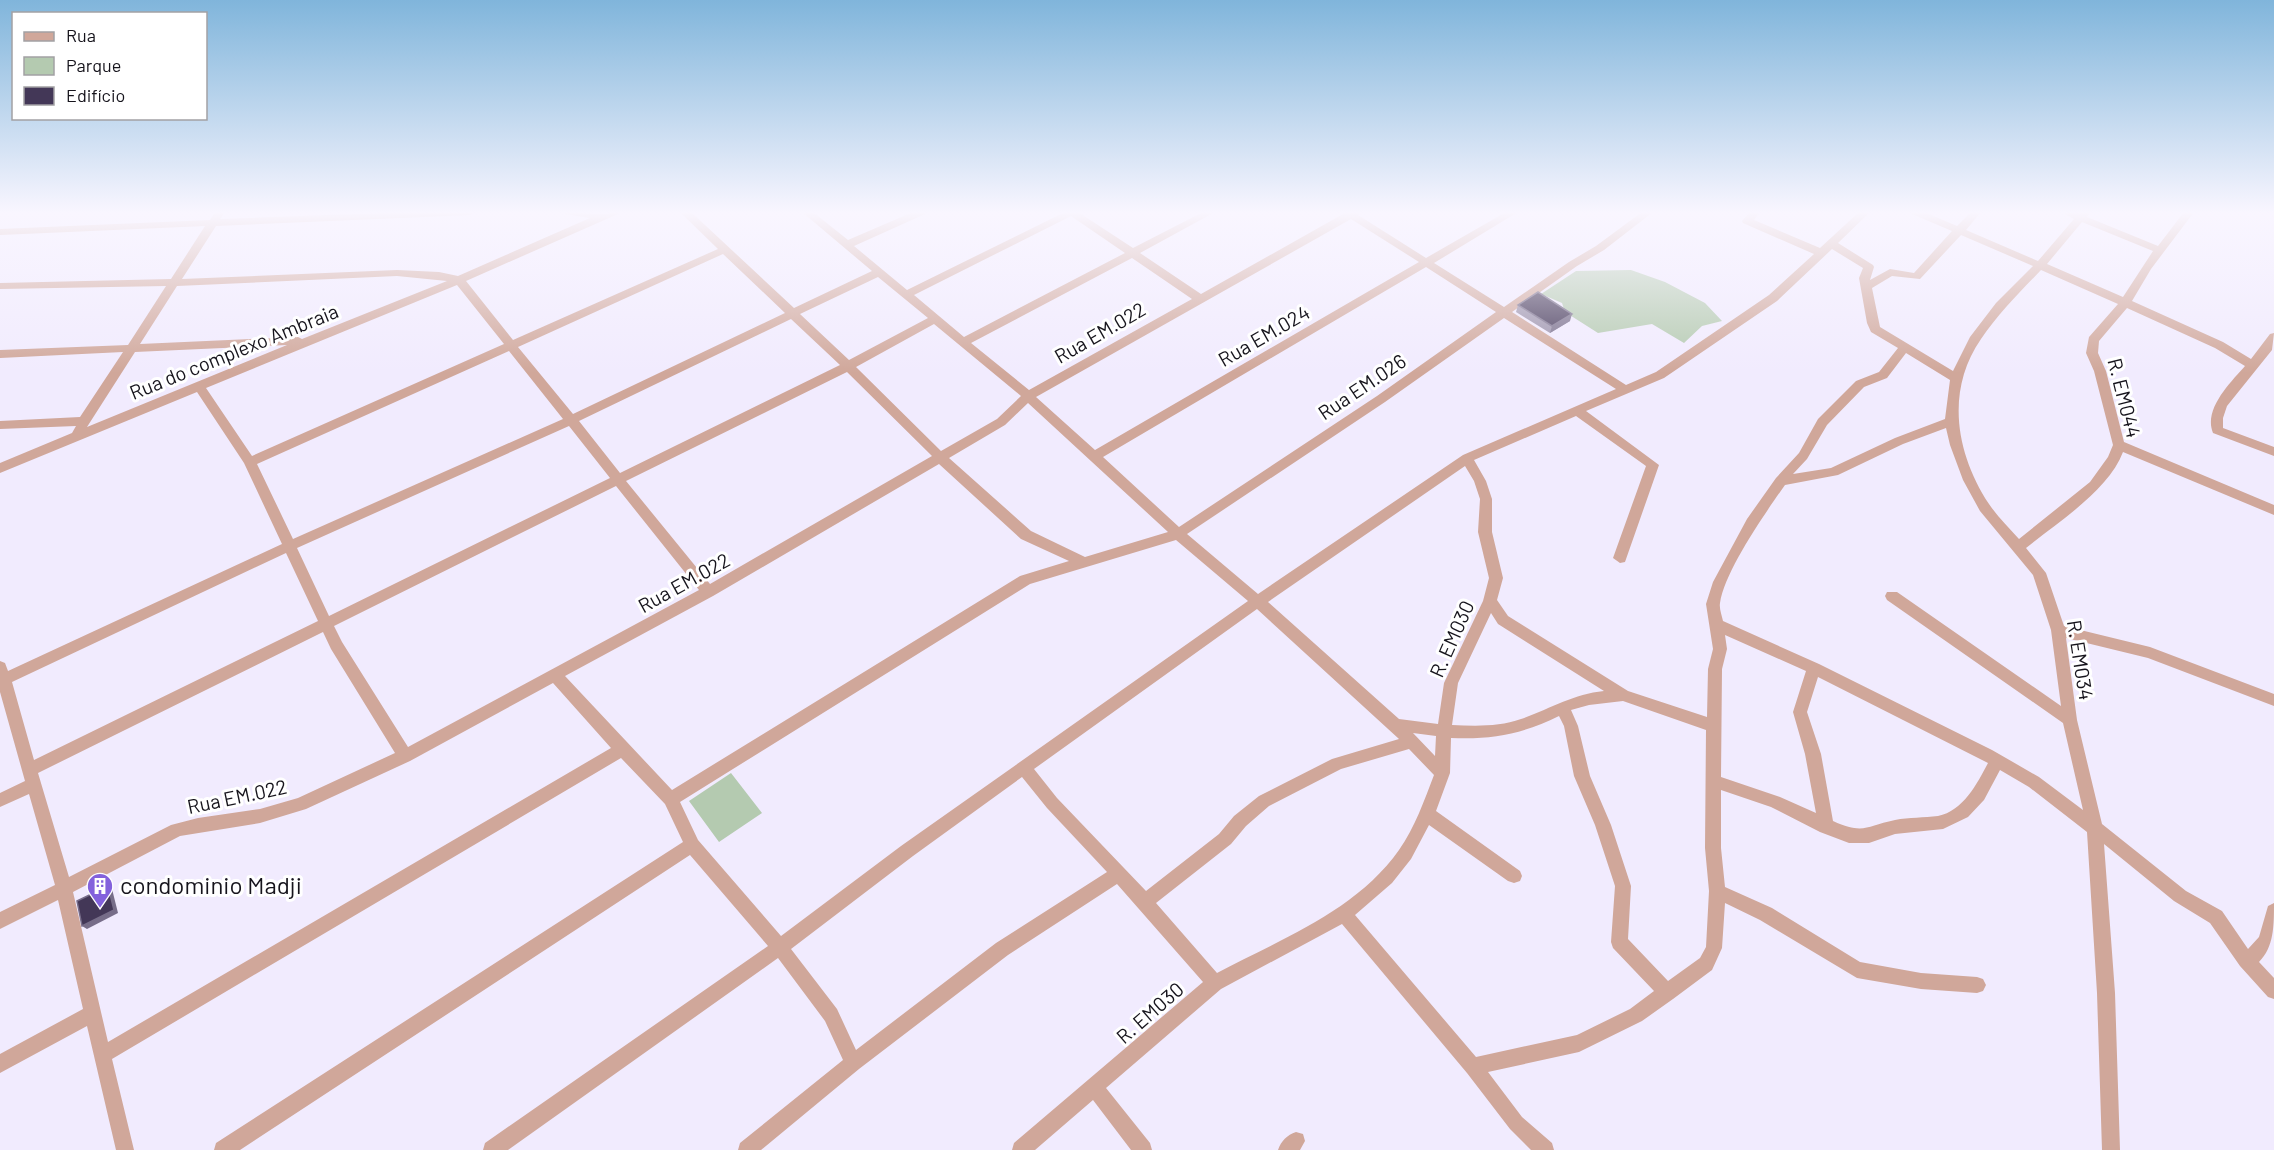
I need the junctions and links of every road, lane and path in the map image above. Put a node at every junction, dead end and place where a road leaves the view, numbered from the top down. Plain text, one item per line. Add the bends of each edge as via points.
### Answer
1 (2040, 265) edge
2 (186, 266) edge
3 (491, 266) edge
4 (689, 266) edge
5 (741, 266) edge
6 (871, 266) edge
7 (965, 266) edge
8 (1108, 266) edge
9 (1154, 266) edge
10 (1257, 266) edge
11 (1420, 266) edge
12 (1429, 266) edge
13 (1571, 266) edge
14 (1808, 266) edge
15 (1866, 266) edge
16 (1926, 266) edge
17 (2041, 266) edge
18 (2150, 266) edge
19 (879, 272) junction
20 (459, 280) junction
21 (176, 282) junction
22 (0, 286) edge
23 (1868, 286) junction
24 (906, 295) junction
25 (1200, 298) junction
26 (2125, 303) junction
27 (791, 313) junction
28 (1505, 314) junction
29 (935, 319) junction
30 (308, 340) junction
31 (963, 342) junction
32 (2273, 342) edge
33 (511, 345) junction
34 (1905, 347) junction
35 (131, 348) junction
36 (0, 354) edge
37 (2253, 364) junction
38 (848, 366) junction
39 (1956, 378) junction
40 (199, 386) junction
41 (1626, 390) junction
42 (1028, 396) junction
43 (1576, 410) junction
44 (571, 420) junction
45 (84, 421) junction
46 (1951, 421) junction
47 (0, 425) edge
48 (77, 436) junction
49 (2119, 445) junction
50 (2274, 452) edge
51 (1095, 456) junction
52 (940, 457) junction
53 (1467, 458) junction
54 (250, 462) junction
55 (1791, 466) junction
56 (0, 468) edge
57 (1806, 477) junction
58 (619, 479) junction
59 (1780, 481) junction
60 (2274, 510) edge
61 (1178, 534) junction
62 (290, 546) junction
63 (2018, 547) junction
64 (1620, 558) dead end
65 (1081, 561) junction
66 (708, 592) junction
67 (1892, 596) dead end
68 (1258, 601) junction
69 (1490, 602) junction
70 (327, 624) junction
71 (1717, 625) junction
72 (2058, 630) junction
73 (1814, 668) junction
74 (1, 674) edge
75 (556, 676) junction
76 (1623, 694) junction
77 (2274, 700) edge
78 (1562, 707) junction
79 (2070, 720) junction
80 (1395, 725) junction
81 (1714, 726) junction
82 (1444, 730) junction
83 (1410, 742) junction
84 (622, 749) junction
85 (405, 756) junction
86 (1997, 761) junction
87 (1025, 769) junction
88 (1442, 773) junction
89 (32, 777) junction
90 (1713, 780) junction
91 (671, 799) junction
92 (0, 800) edge
93 (1427, 814) junction
94 (1826, 827) junction
95 (2096, 828) junction
96 (692, 845) junction
97 (1118, 874) junction
98 (1514, 876) dead end
99 (63, 886) junction
100 (1717, 891) junction
101 (1145, 902) junction
102 (2274, 912) edge
103 (1344, 914) junction
104 (0, 921) edge
105 (780, 947) junction
106 (2246, 960) junction
107 (1215, 983) junction
108 (1977, 985) dead end
109 (2274, 991) edge
110 (1667, 993) junction
111 (94, 1012) junction
112 (104, 1054) junction
113 (854, 1063) junction
114 (0, 1064) edge
115 (1473, 1067) junction
116 (1094, 1087) junction
117 (754, 1148) edge
118 (123, 1149) edge
119 (223, 1150) edge
120 (492, 1150) edge
121 (1022, 1150) edge
122 (1143, 1150) edge
123 (1545, 1150) edge
124 (2111, 1150) edge

1 - 39 street, R. EM034 via 1974,340
2 - 21 street
3 - 20 street, Rua do complexo Ambraia
4 - 33 street
5 - 27 street
6 - 19 street
7 - 24 street
8 - 31 street
9 - 25 street
10 - 25 street, Rua EM.022
11 - 51 street, Rua EM.024
12 - 28 street
13 - 28 street, Rua EM.026
14 - 41 street via 1773,298 1660,375
15 - 23 street via 1869,267 1864,278
16 - 23 street via 1916,277 1890,272
17 - 26 street
18 - 26 street, R. EM044
19 - 24 street
19 - 27 street
20 - 21 street via 413,273
20 - 30 street, Rua do complexo Ambraia
20 - 33 street
21 - 22 street
21 - 35 street
23 - 34 street via 1872,323
24 - 29 street
25 - 42 street, Rua EM.022
26 - 37 street
26 - 49 street, R. EM044 via 2093,340 2092,353
27 - 38 street
27 - 44 street
28 - 41 street
28 - 61 street, Rua EM.026
29 - 31 street
29 - 38 street
30 - 35 street
30 - 40 street, Rua do complexo Ambraia
31 - 42 street
32 - 37 street
33 - 44 street
33 - 54 street
34 - 39 street
34 - 55 street via 1883,375 1860,384 1836,406 1803,456
35 - 36 street
35 - 45 street
37 - 50 street via 2226,397 2217,430
38 - 52 street
38 - 58 street
39 - 46 street, R. EM034
40 - 48 street, Rua do complexo Ambraia
40 - 54 street
41 - 43 street
42 - 51 street
42 - 52 street, Rua EM.022 via 1001,422
43 - 53 street
43 - 64 street via 1653,465
44 - 58 street
44 - 62 street
45 - 47 street
45 - 48 street
46 - 57 street via 1834,472
46 - 63 street, R. EM034 via 1969,480 1985,508
48 - 56 street, Rua do complexo Ambraia
49 - 60 street
49 - 63 street, R. EM044 via 2114,459 2094,485
51 - 61 street
52 - 65 street via 1026,535
52 - 66 street, Rua EM.022
53 - 68 street
53 - 69 street, R. EM030 via 1486,499 1485,532 1496,578
54 - 62 street
55 - 57 street
55 - 59 street
57 - 59 street
58 - 66 street
58 - 70 street
59 - 71 street via 1752,522 1720,582 1713,604
61 - 65 street, Rua EM.026
61 - 68 street
62 - 70 street
62 - 74 street
63 - 72 street, R. EM034 via 2039,573
65 - 91 street, Rua EM.026 via 1025,580
66 - 75 street, Rua EM.022
67 - 79 street
68 - 80 street
68 - 87 street
69 - 76 street via 1503,620
69 - 82 street, R. EM030 via 1451,683
70 - 85 street
70 - 89 street
71 - 73 street
71 - 81 street via 1720,649 1715,669
72 - 77 street via 2150,653
72 - 79 street, R. EM034
73 - 86 street
73 - 94 street via 1800,712 1813,754
74 - 89 street
75 - 84 street
75 - 85 street, Rua EM.022
76 - 78 street
76 - 81 street
78 - 82 street via 1537,721 1508,729
78 - 110 street via 1582,776 1623,886 1619,942
79 - 95 street, R. EM034
80 - 82 street
80 - 83 street
81 - 90 street
82 - 88 street, R. EM030
83 - 88 street
83 - 101 street via 1336,764 1264,801 1225,839
84 - 91 street
84 - 112 street
85 - 99 street, Rua EM.022 via 301,804 260,816 177,830
86 - 94 street via 1979,795 1962,812 1943,822 1895,827 1869,836 1849,836
86 - 95 street via 2034,782
87 - 97 street
87 - 105 street via 907,851
88 - 93 street, R. EM030
89 - 92 street
89 - 99 street
90 - 94 street via 1775,802
90 - 100 street
91 - 96 street
93 - 98 street
93 - 103 street, R. EM030 via 1405,854 1386,878
95 - 106 street via 2180,896 2216,917
95 - 124 street, R. EM034
96 - 105 street
96 - 119 street
97 - 101 street
97 - 113 street via 1002,949
99 - 104 street, Rua EM.022
99 - 111 street
100 - 108 street via 1766,914 1857,970 1900,979
100 - 110 street via 1714,948 1706,964
101 - 107 street
102 - 106 street via 2266,943 2260,953
103 - 107 street, R. EM030
103 - 115 street
105 - 113 street via 831,1015
105 - 120 street
106 - 109 street
107 - 116 street, R. EM030
110 - 115 street via 1636,1015 1579,1043
111 - 112 street
111 - 114 street
112 - 118 street
113 - 117 street
115 - 123 street via 1516,1123
116 - 121 street, R. EM030
116 - 122 street

